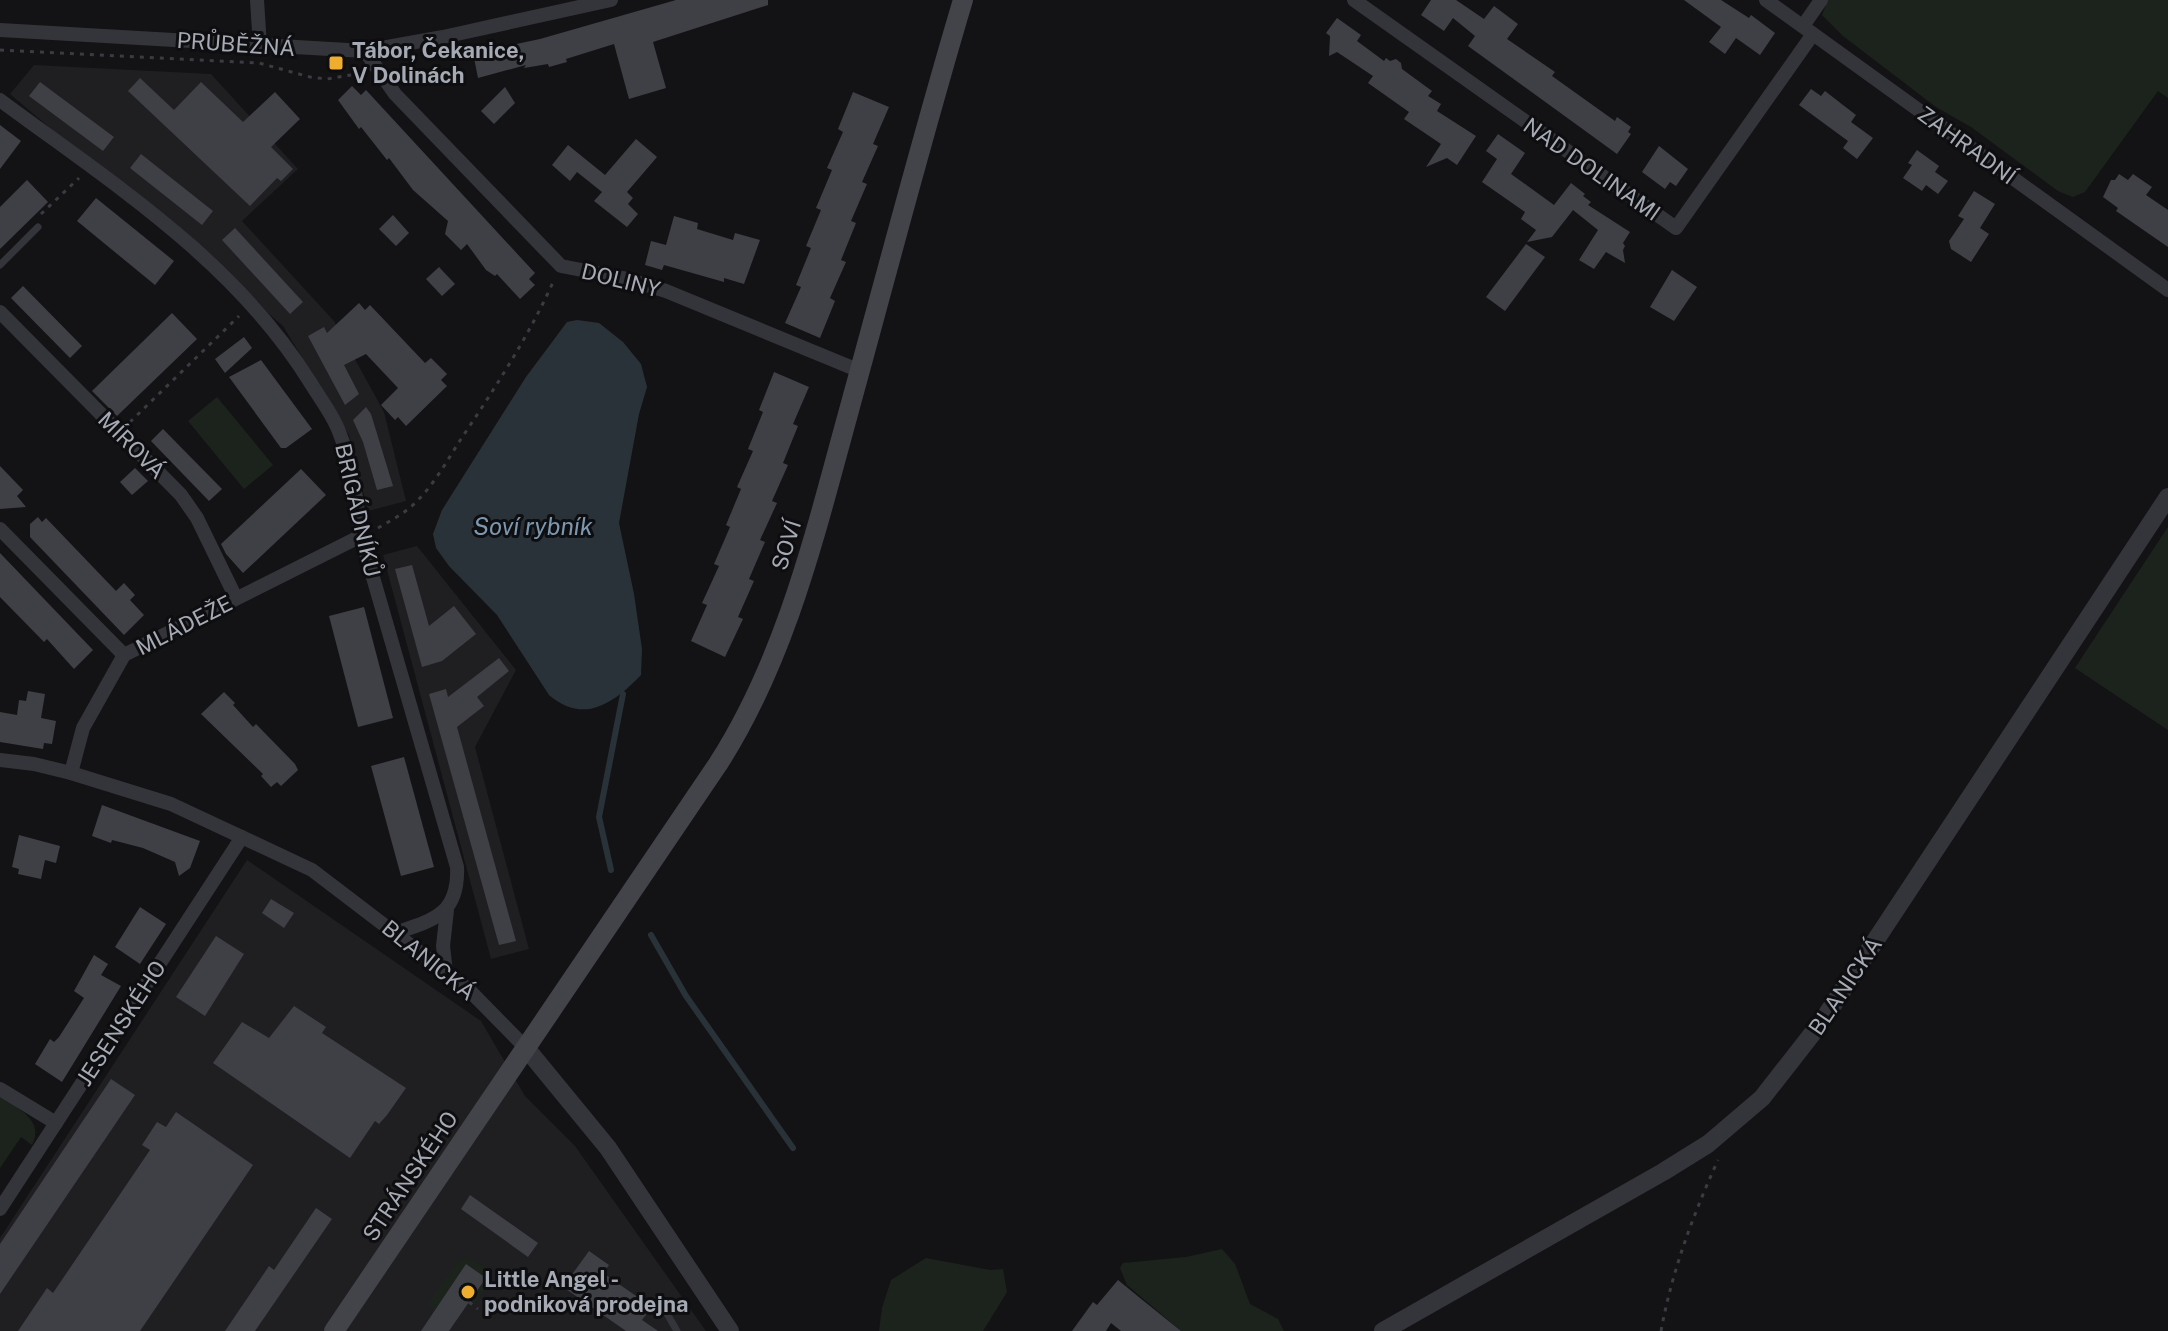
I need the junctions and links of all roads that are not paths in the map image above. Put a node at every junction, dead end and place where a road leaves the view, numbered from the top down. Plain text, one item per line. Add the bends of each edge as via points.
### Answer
1 (257, 0) edge
2 (611, 0) edge
3 (963, 0) edge
4 (1354, 0) edge
5 (1766, 0) edge
6 (1821, 0) edge
7 (0, 30) edge
8 (1808, 30) junction
9 (260, 46) junction
10 (365, 51) junction
11 (0, 100) edge
12 (38, 227) dead end
13 (0, 265) edge
14 (2168, 290) edge
15 (0, 312) edge
16 (860, 371) junction
17 (2168, 497) edge
18 (0, 529) edge
19 (361, 536) junction
20 (236, 598) junction
21 (124, 655) junction
22 (0, 760) edge
23 (71, 773) junction
24 (242, 837) junction
25 (447, 910) junction
26 (395, 933) junction
27 (446, 972) junction
28 (526, 1048) junction
29 (0, 1089) edge
30 (56, 1123) junction
31 (0, 1209) edge
32 (658, 1298) dead end
33 (722, 1328) edge
34 (334, 1331) edge
35 (677, 1331) edge
36 (1383, 1331) edge

1 - 9 street
2 - 10 street, PRŮBĚŽNÁ
3 - 16 main road, SOVÍ
4 - 8 street, NAD DOLINAMI via 1676,228
5 - 8 street, ZAHRADNÍ
6 - 8 street
7 - 9 street, PRŮBĚŽNÁ
8 - 14 street, ZAHRADNÍ
9 - 10 street, PRŮBĚŽNÁ
10 - 16 street, DOLINY via 395,94 561,266 666,291
11 - 19 street, BRIGÁDNÍKŮ via 184,238 245,296 294,356 338,427 355,484
12 - 13 lane
15 - 20 street, MÍROVÁ via 181,495
16 - 28 main road, SOVÍ via 818,523 759,695
17 - 36 street, BLANICKÁ via 1823,1020 1762,1098 1708,1144 1663,1172
18 - 21 street
19 - 20 street, MLÁDEŽE
19 - 25 street, BRIGÁDNÍKŮ via 454,851 457,889
20 - 21 street, MLÁDEŽE
21 - 23 street, MLÁDEŽE via 83,728
22 - 23 street, BLANICKÁ
23 - 24 street, BLANICKÁ via 171,804
24 - 26 street, BLANICKÁ via 312,870
24 - 30 street, JESENSKÉHO
25 - 26 street
25 - 27 street, BRIGÁDNÍKŮ
26 - 27 street, BLANICKÁ
27 - 28 street, BLANICKÁ
28 - 33 street, BLANICKÁ via 608,1148
28 - 34 main road, STRÁNSKÉHO
29 - 30 street
30 - 31 street, JESENSKÉHO
32 - 35 lane

